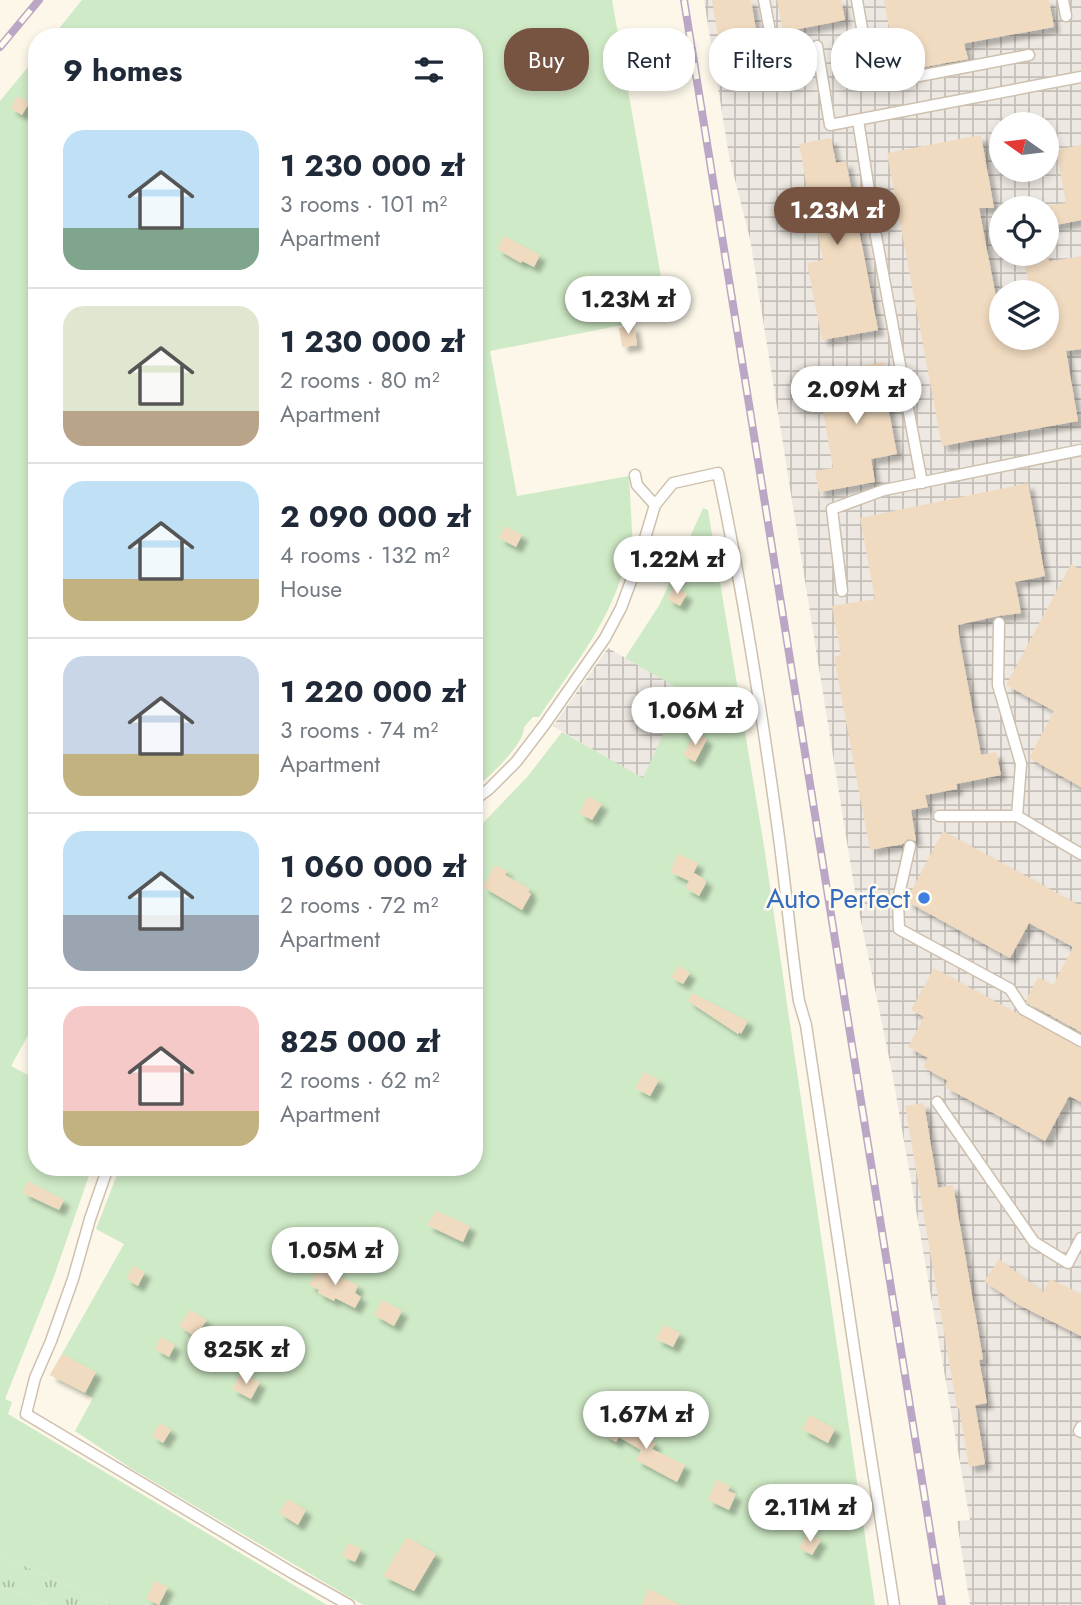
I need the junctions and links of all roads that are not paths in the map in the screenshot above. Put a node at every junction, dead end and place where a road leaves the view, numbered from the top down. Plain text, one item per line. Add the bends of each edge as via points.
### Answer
1 (764, 0) edge
2 (857, 0) edge
3 (1063, 0) edge
4 (1066, 16) dead end
5 (769, 28) edge
6 (817, 46) dead end
7 (1029, 55) dead end
8 (1081, 76) edge
9 (858, 120) junction
10 (1081, 450) edge
11 (635, 475) dead end
12 (922, 482) junction
13 (655, 505) junction
14 (842, 591) dead end
15 (999, 623) dead end
16 (483, 793) edge
17 (939, 816) dead end
18 (1017, 816) junction
19 (910, 846) dead end
20 (1081, 854) edge
21 (1081, 1041) edge
22 (937, 1102) dead end
23 (105, 1176) edge
24 (1081, 1238) edge
25 (349, 1605) edge
26 (894, 1605) edge

1 - 5 lane
2 - 7 lane via 872,85
3 - 4 lane
6 - 9 lane via 830,125
8 - 9 lane
9 - 12 lane
10 - 12 lane
11 - 13 lane via 637,485
12 - 14 lane via 832,509
13 - 16 lane via 621,608 605,638 516,762
13 - 26 lane via 673,483 718,473 752,657 799,1001
15 - 18 lane via 998,685 1021,764
17 - 18 lane
18 - 20 lane
19 - 21 lane via 898,899 899,929 1010,989 1023,1009
22 - 24 lane via 1034,1242 1068,1263
23 - 25 lane via 26,1414

